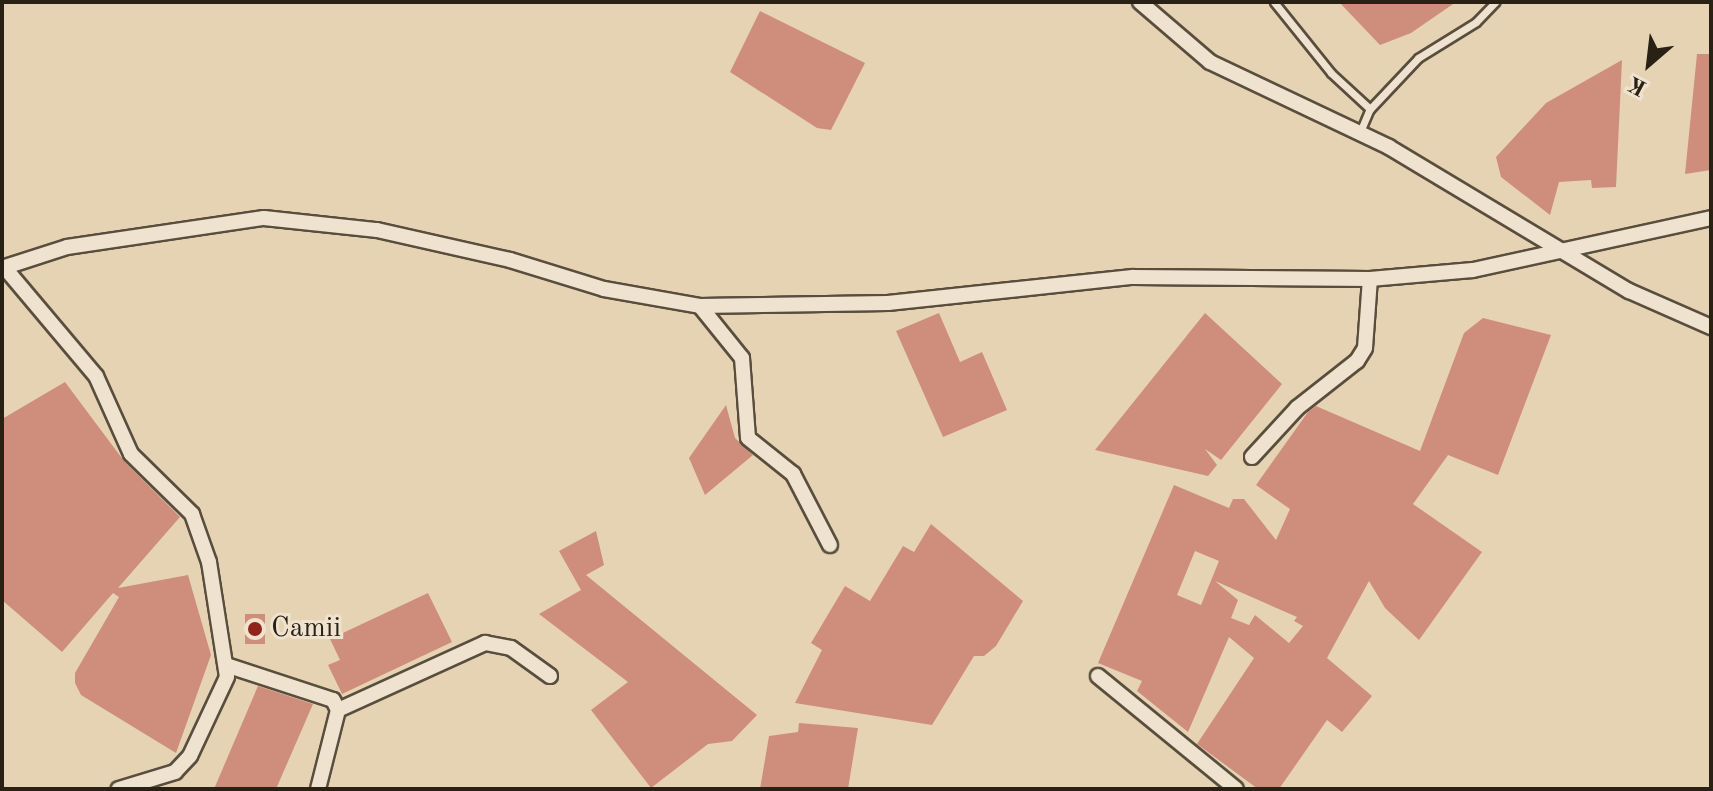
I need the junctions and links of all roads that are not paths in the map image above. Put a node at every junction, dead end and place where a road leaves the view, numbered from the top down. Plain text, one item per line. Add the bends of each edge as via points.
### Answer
1 (1140, 2) edge
2 (1274, 2) edge
3 (1495, 2) edge
4 (1370, 109) junction
5 (1360, 132) junction
6 (1711, 218) edge
7 (1566, 252) junction
8 (3, 268) edge
9 (1370, 279) junction
10 (700, 306) junction
11 (1711, 327) edge
12 (1252, 457) dead end
13 (830, 545) dead end
14 (229, 666) junction
15 (550, 676) dead end
16 (1098, 676) dead end
17 (338, 710) junction
18 (119, 789) edge
19 (318, 789) edge
20 (1236, 789) edge

1 - 5 street via 1210,62
2 - 4 lane via 1331,73
3 - 4 lane via 1476,22 1418,58
4 - 5 lane
5 - 7 street via 1472,192
6 - 7 street
7 - 9 street via 1473,270
7 - 11 street via 1629,291
8 - 10 street via 67,247 264,218 377,230 510,260 604,289
8 - 14 street via 96,376 131,454 192,514 209,562
9 - 10 street via 1133,277 888,303
9 - 12 street via 1365,348 1357,361 1297,408
10 - 13 street via 742,358 748,438 793,474
14 - 17 street via 319,691
14 - 18 street via 190,756 175,772
15 - 17 street via 511,648 485,643
16 - 20 street
17 - 19 street

